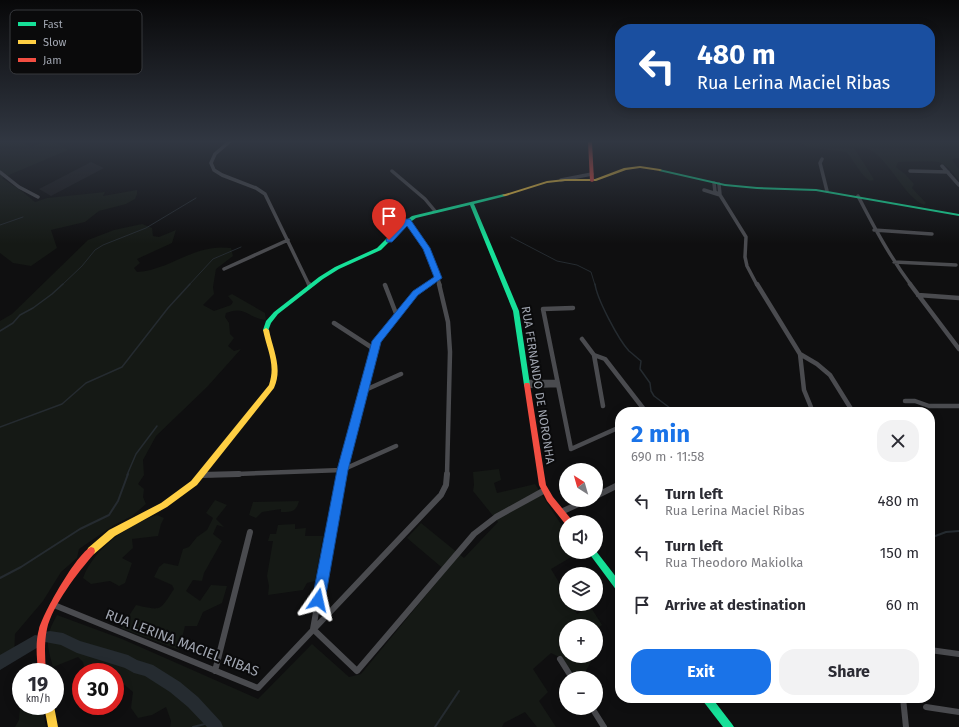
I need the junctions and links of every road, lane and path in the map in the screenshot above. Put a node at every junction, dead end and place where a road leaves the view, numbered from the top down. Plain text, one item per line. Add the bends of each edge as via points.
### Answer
1 (5, 176) edge
2 (223, 176) edge
3 (398, 176) edge
4 (608, 176) edge
5 (686, 176) edge
6 (824, 176) edge
7 (951, 176) edge
8 (592, 177) joint
9 (716, 183) junction
10 (959, 185) edge
11 (704, 190) dead end
12 (828, 191) junction
13 (720, 195) junction
14 (858, 196) junction
15 (38, 197) dead end
16 (472, 203) junction
17 (435, 211) junction
18 (959, 215) edge
19 (408, 221) junction
20 (874, 230) junction
21 (932, 234) dead end
22 (288, 240) junction
23 (894, 262) junction
24 (956, 266) dead end
25 (224, 269) dead end
26 (438, 278) junction
27 (385, 285) dead end
28 (310, 286) junction
29 (918, 295) junction
30 (959, 298) edge
31 (573, 308) dead end
32 (396, 316) junction
33 (334, 323) dead end
34 (582, 339) dead end
35 (374, 349) junction
36 (959, 349) edge
37 (800, 354) junction
38 (594, 355) junction
39 (401, 374) dead end
40 (558, 383) junction
41 (527, 384) junction
42 (363, 392) junction
43 (905, 401) dead end
44 (603, 406) dead end
45 (959, 406) edge
46 (642, 407) edge
47 (810, 407) edge
48 (850, 407) edge
49 (615, 429) edge
50 (396, 446) dead end
51 (342, 470) junction
52 (201, 475) junction
53 (615, 486) edge
54 (545, 490) junction
55 (603, 492) edge
56 (572, 507) edge
57 (561, 512) junction
58 (563, 515) edge
59 (250, 532) dead end
60 (597, 559) edge
61 (615, 582) edge
62 (54, 605) junction
63 (313, 629) junction
64 (935, 651) edge
65 (959, 654) edge
66 (41, 663) edge
67 (215, 670) junction
68 (710, 703) edge
69 (904, 703) edge
70 (926, 707) dead end
71 (959, 712) edge
72 (51, 715) edge
73 (596, 715) edge
74 (53, 727) edge
75 (604, 727) edge
76 (729, 727) edge
77 (906, 727) edge

1 - 15 street
2 - 22 street via 263,191
3 - 17 street
4 - 8 main road via 601,179
5 - 9 main road
6 - 12 street
7 - 10 street
8 - 16 main road via 543,183
9 - 12 main road
9 - 13 street
11 - 13 street
12 - 14 main road
13 - 37 street via 746,237 745,261 748,270
14 - 18 main road
14 - 20 street
16 - 17 main road
16 - 41 main road, RUA FERNANDO DE NORONHA via 516,311
17 - 19 main road
19 - 26 street, RUA LERINA MACIEL RIBAS via 427,248
19 - 28 main road via 379,249 331,271
20 - 21 street
20 - 23 street
22 - 25 street
22 - 28 street
23 - 24 street
23 - 29 street
26 - 32 street via 416,293
26 - 63 street, RUA LERINA MACIEL RIBAS via 446,307 450,337 446,485 441,494
27 - 32 street
28 - 52 main road via 268,322 266,334 276,363 275,380
29 - 30 street
29 - 36 street
31 - 40 street via 543,309
32 - 35 street via 378,338
33 - 35 street
34 - 38 street
35 - 42 street
37 - 47 street via 801,384
37 - 48 street via 830,375
38 - 44 street
38 - 46 street via 605,359
39 - 42 street
40 - 41 street
40 - 49 street via 571,450
41 - 54 main road, RUA FERNANDO DE NORONHA
42 - 51 street
43 - 45 street via 915,401 929,406
50 - 51 street
51 - 52 street
51 - 63 street
52 - 62 main road via 177,497 112,533 97,545 82,561
53 - 55 street
54 - 57 main road, RUA FERNANDO DE NORONHA
54 - 63 street via 496,517 474,534 358,671
56 - 57 street
57 - 58 main road, RUA FERNANDO DE NORONHA
59 - 67 street
60 - 61 main road
62 - 66 main road via 47,617 40,640
62 - 67 street, RUA LERINA MACIEL RIBAS
63 - 67 street, RUA LERINA MACIEL RIBAS via 258,688
64 - 65 street
68 - 76 main road
69 - 77 street
70 - 71 street
72 - 74 main road
73 - 75 street

